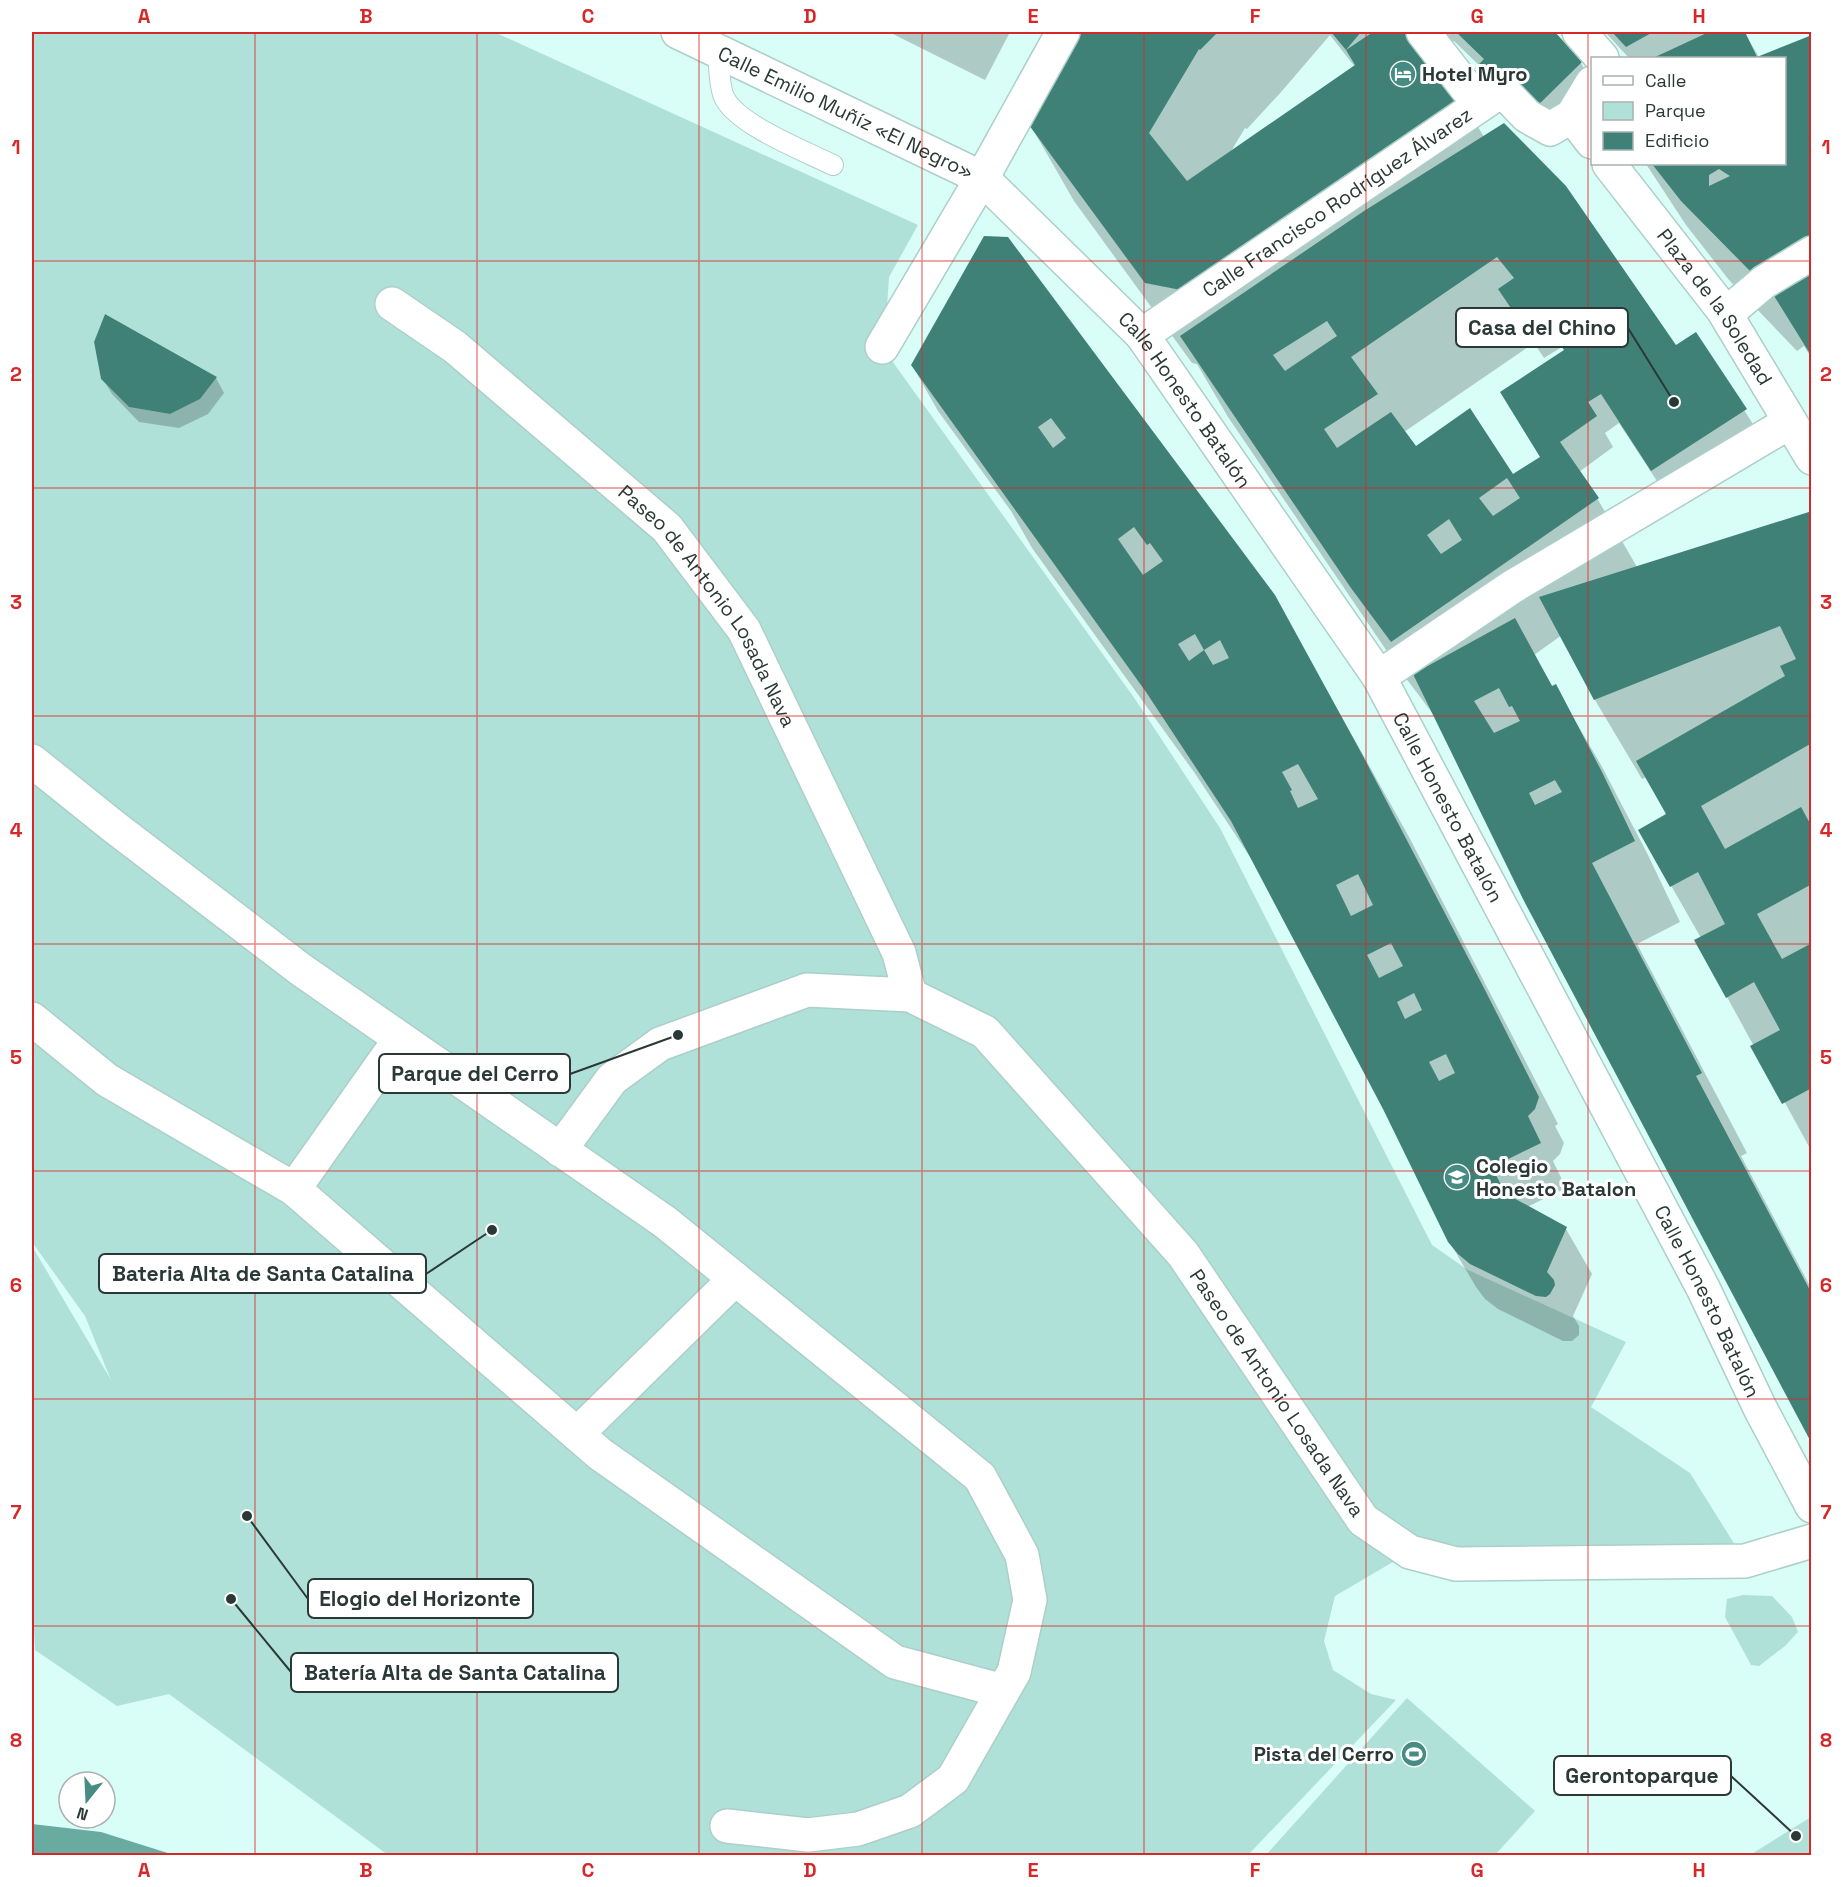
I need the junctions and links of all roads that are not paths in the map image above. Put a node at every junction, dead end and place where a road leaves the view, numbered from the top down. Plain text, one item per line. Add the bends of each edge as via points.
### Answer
1 (678, 32) edge
2 (1063, 32) edge
3 (1423, 32) edge
4 (1579, 32) edge
5 (718, 51) junction
6 (1601, 57) edge
7 (1591, 85) edge
8 (1479, 105) junction
9 (1572, 116) junction
10 (1591, 140) edge
11 (833, 165) dead end
12 (1610, 165) edge
13 (982, 178) junction
14 (1812, 253) edge
15 (392, 304) dead end
16 (1726, 314) junction
17 (1142, 335) junction
18 (882, 347) dead end
19 (1790, 422) junction
20 (1812, 458) edge
21 (1379, 677) junction
22 (32, 761) edge
23 (910, 995) junction
24 (32, 1019) edge
25 (400, 1038) junction
26 (560, 1150) junction
27 (294, 1189) junction
28 (735, 1279) junction
29 (577, 1434) junction
30 (1812, 1506) edge
31 (1812, 1541) edge
32 (1003, 1691) junction
33 (727, 1826) dead end

1 - 5 street, Calle Emilio Muñíz «El Negro»
2 - 13 street
3 - 8 street
4 - 6 street
5 - 11 lane via 723,96 737,114
5 - 13 street, Calle Emilio Muñíz «El Negro»
7 - 9 street
8 - 9 street, Calle Francisco Rodríguez Álvarez via 1502,90 1527,116 1550,129
8 - 17 street, Calle Francisco Rodríguez Álvarez
9 - 10 street
12 - 16 street, Plaza de la Soledad
13 - 17 street, Calle Honesto Batalón
13 - 18 street
14 - 16 street via 1764,282
15 - 23 street, Paseo de Antonio Losada Nava via 454,347 667,528 744,630 899,953
16 - 19 street, Plaza de la Soledad
17 - 21 street, Calle Honesto Batalón
19 - 20 street, Plaza de la Soledad
19 - 21 street via 1512,587
21 - 30 street, Calle Honesto Batalón via 1703,1288
22 - 25 street via 291,962
23 - 26 street, Paseo de Antonio Losada Nava via 807,990 660,1044 612,1079
23 - 31 street, Paseo de Antonio Losada Nava via 985,1032 1183,1254 1363,1520 1410,1552 1456,1564 1744,1561
24 - 27 street via 107,1080
25 - 26 street
25 - 27 street
26 - 28 street via 664,1222
27 - 29 street
28 - 29 street
28 - 32 street via 980,1477 1022,1555 1030,1600 1014,1672
29 - 32 street via 895,1662
32 - 33 street via 953,1779 910,1812 858,1829 808,1836

